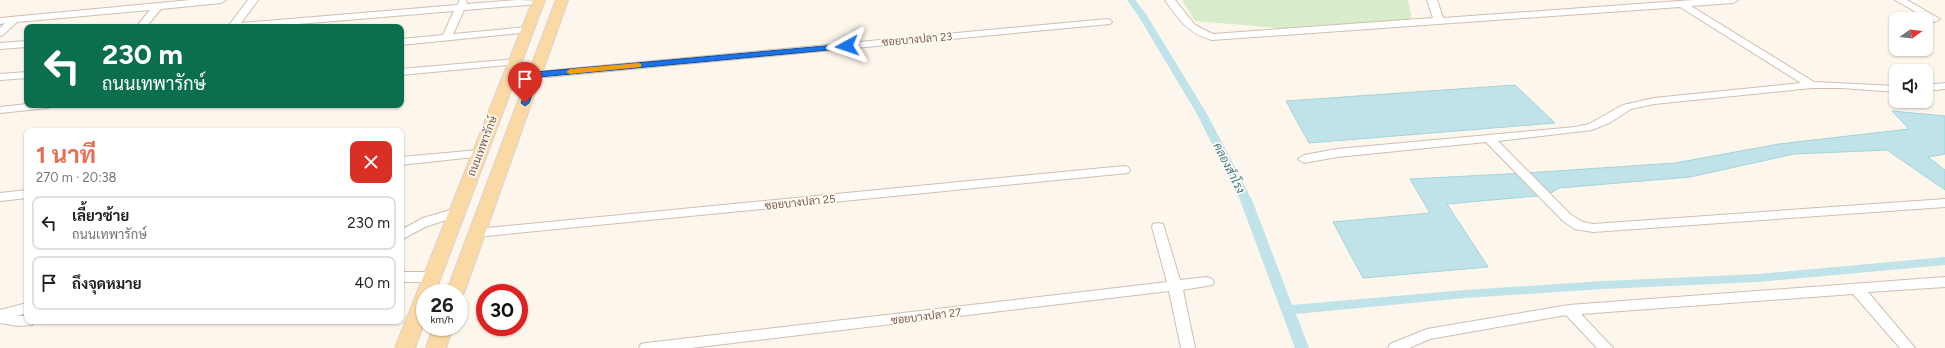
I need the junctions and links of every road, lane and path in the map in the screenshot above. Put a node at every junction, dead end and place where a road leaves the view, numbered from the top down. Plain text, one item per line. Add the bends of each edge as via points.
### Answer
1 (221, 0) edge
2 (253, 0) edge
3 (539, 0) edge
4 (562, 0) edge
5 (1170, 0) edge
6 (1432, 0) edge
7 (1669, 0) edge
8 (1733, 0) edge
9 (1900, 0) edge
10 (463, 4) edge
11 (1683, 4) junction
12 (158, 6) junction
13 (1935, 19) dead end
14 (14, 20) junction
15 (0, 21) edge
16 (1439, 21) junction
17 (1107, 22) dead end
18 (143, 24) edge
19 (235, 24) edge
20 (263, 24) edge
21 (528, 30) junction
22 (0, 33) edge
23 (447, 37) junction
24 (404, 42) edge
25 (24, 44) edge
26 (0, 46) edge
27 (515, 62) junction
28 (404, 72) edge
29 (24, 75) edge
30 (536, 75) junction
31 (0, 77) edge
32 (1812, 85) junction
33 (1945, 86) edge
34 (1933, 87) edge
35 (1889, 88) edge
36 (24, 108) edge
37 (0, 110) edge
38 (1490, 139) junction
39 (479, 154) junction
40 (1304, 159) dead end
41 (404, 161) edge
42 (1124, 170) dead end
43 (24, 194) edge
44 (0, 197) edge
45 (1945, 203) edge
46 (457, 212) junction
47 (1158, 227) dead end
48 (476, 233) junction
49 (404, 234) edge
50 (404, 277) edge
51 (432, 277) junction
52 (1207, 282) dead end
53 (1945, 282) edge
54 (430, 284) edge
55 (458, 284) edge
56 (1175, 286) junction
57 (1858, 290) junction
58 (24, 309) edge
59 (1569, 310) junction
60 (0, 316) edge
61 (416, 320) edge
62 (24, 321) edge
63 (440, 336) edge
64 (405, 348) edge
65 (436, 348) edge
66 (646, 348) edge
67 (1188, 348) edge
68 (1395, 348) edge
69 (1606, 348) edge
70 (1908, 348) edge

1 - 12 street
2 - 19 street
3 - 10 street
3 - 21 main road, ถนนเทพารักษ์
4 - 30 main road
5 - 16 street via 1190,27 1198,33 1212,37
6 - 16 street
7 - 11 street
8 - 11 street
9 - 13 street
10 - 20 street
10 - 23 street
11 - 16 street
11 - 32 street
12 - 14 street
12 - 18 street
14 - 15 street
14 - 22 street
17 - 30 street, ซอยบางปลา 23
21 - 23 street
21 - 27 main road, ถนนเทพารักษ์
23 - 24 street
25 - 26 street
27 - 28 street
27 - 39 main road, ถนนเทพารักษ์
29 - 31 street
30 - 48 main road
32 - 35 street
32 - 38 street via 1654,101 1627,107 1592,127
33 - 34 street
36 - 37 street
38 - 40 street via 1337,153
38 - 45 street via 1567,218 1580,226 1593,228
39 - 41 street
39 - 46 main road, ถนนเทพารักษ์
42 - 48 street, ซอยบางปลา 25
43 - 44 street
46 - 49 street via 424,222
46 - 51 main road, ถนนเทพารักษ์
47 - 56 street
48 - 55 main road
50 - 51 street
51 - 54 main road, ถนนเทพารักษ์
52 - 56 street, ซอยบางปลา 27
53 - 57 street
56 - 66 street, ซอยบางปลา 27
56 - 67 street
57 - 59 street
57 - 70 street
58 - 60 street
59 - 68 street via 1427,334
59 - 69 street
60 - 62 street
61 - 64 main road, ถนนเทพารักษ์
63 - 65 main road

